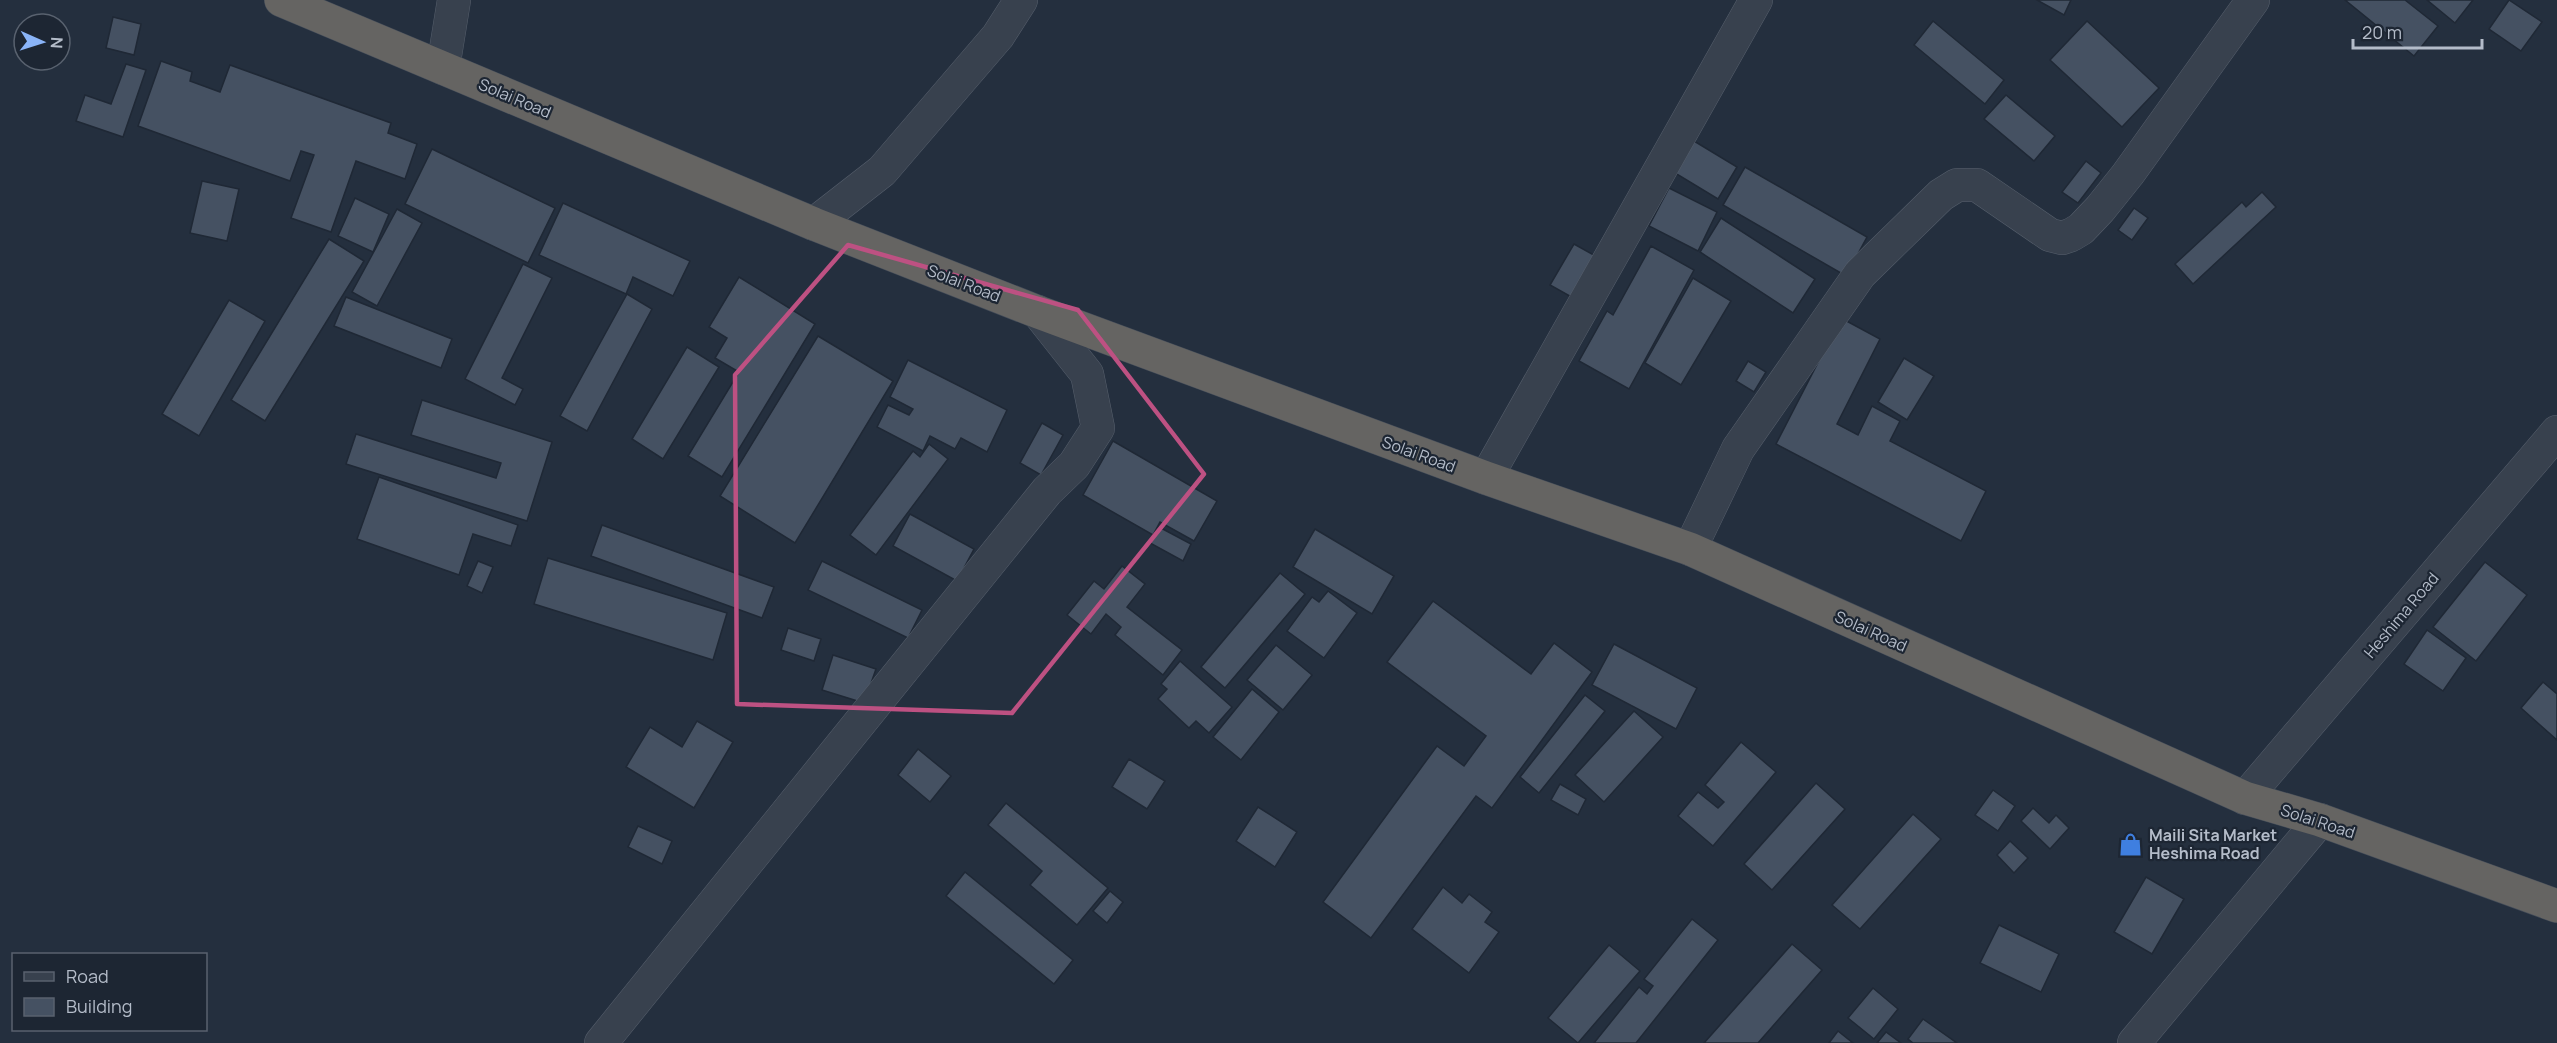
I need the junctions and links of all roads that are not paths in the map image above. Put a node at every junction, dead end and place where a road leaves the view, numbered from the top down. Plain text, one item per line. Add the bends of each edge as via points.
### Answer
1 (280, 0) edge
2 (454, 0) edge
3 (1021, 0) edge
4 (1756, 0) edge
5 (2253, 0) edge
6 (443, 68) junction
7 (814, 224) junction
8 (1038, 312) junction
9 (2557, 432) edge
10 (1486, 478) junction
11 (1690, 549) junction
12 (2245, 798) junction
13 (2320, 820) junction
14 (2557, 906) edge
15 (601, 1043) edge
16 (2134, 1043) edge

1 - 6 highway, Solai Road
2 - 6 street
3 - 7 street via 998,36 882,171
4 - 10 street
5 - 11 street via 2128,174 2081,229 2062,238 2050,235 1977,185 1957,185 1932,203 1860,274 1738,449
6 - 7 highway, Solai Road
7 - 8 highway, Solai Road
8 - 10 highway, Solai Road
8 - 15 street via 1087,374 1098,428 1074,465 1041,499
9 - 12 street, Heshima Road
10 - 11 highway, Solai Road
11 - 12 highway, Solai Road
12 - 13 highway, Solai Road
13 - 14 highway, Solai Road
13 - 16 street

